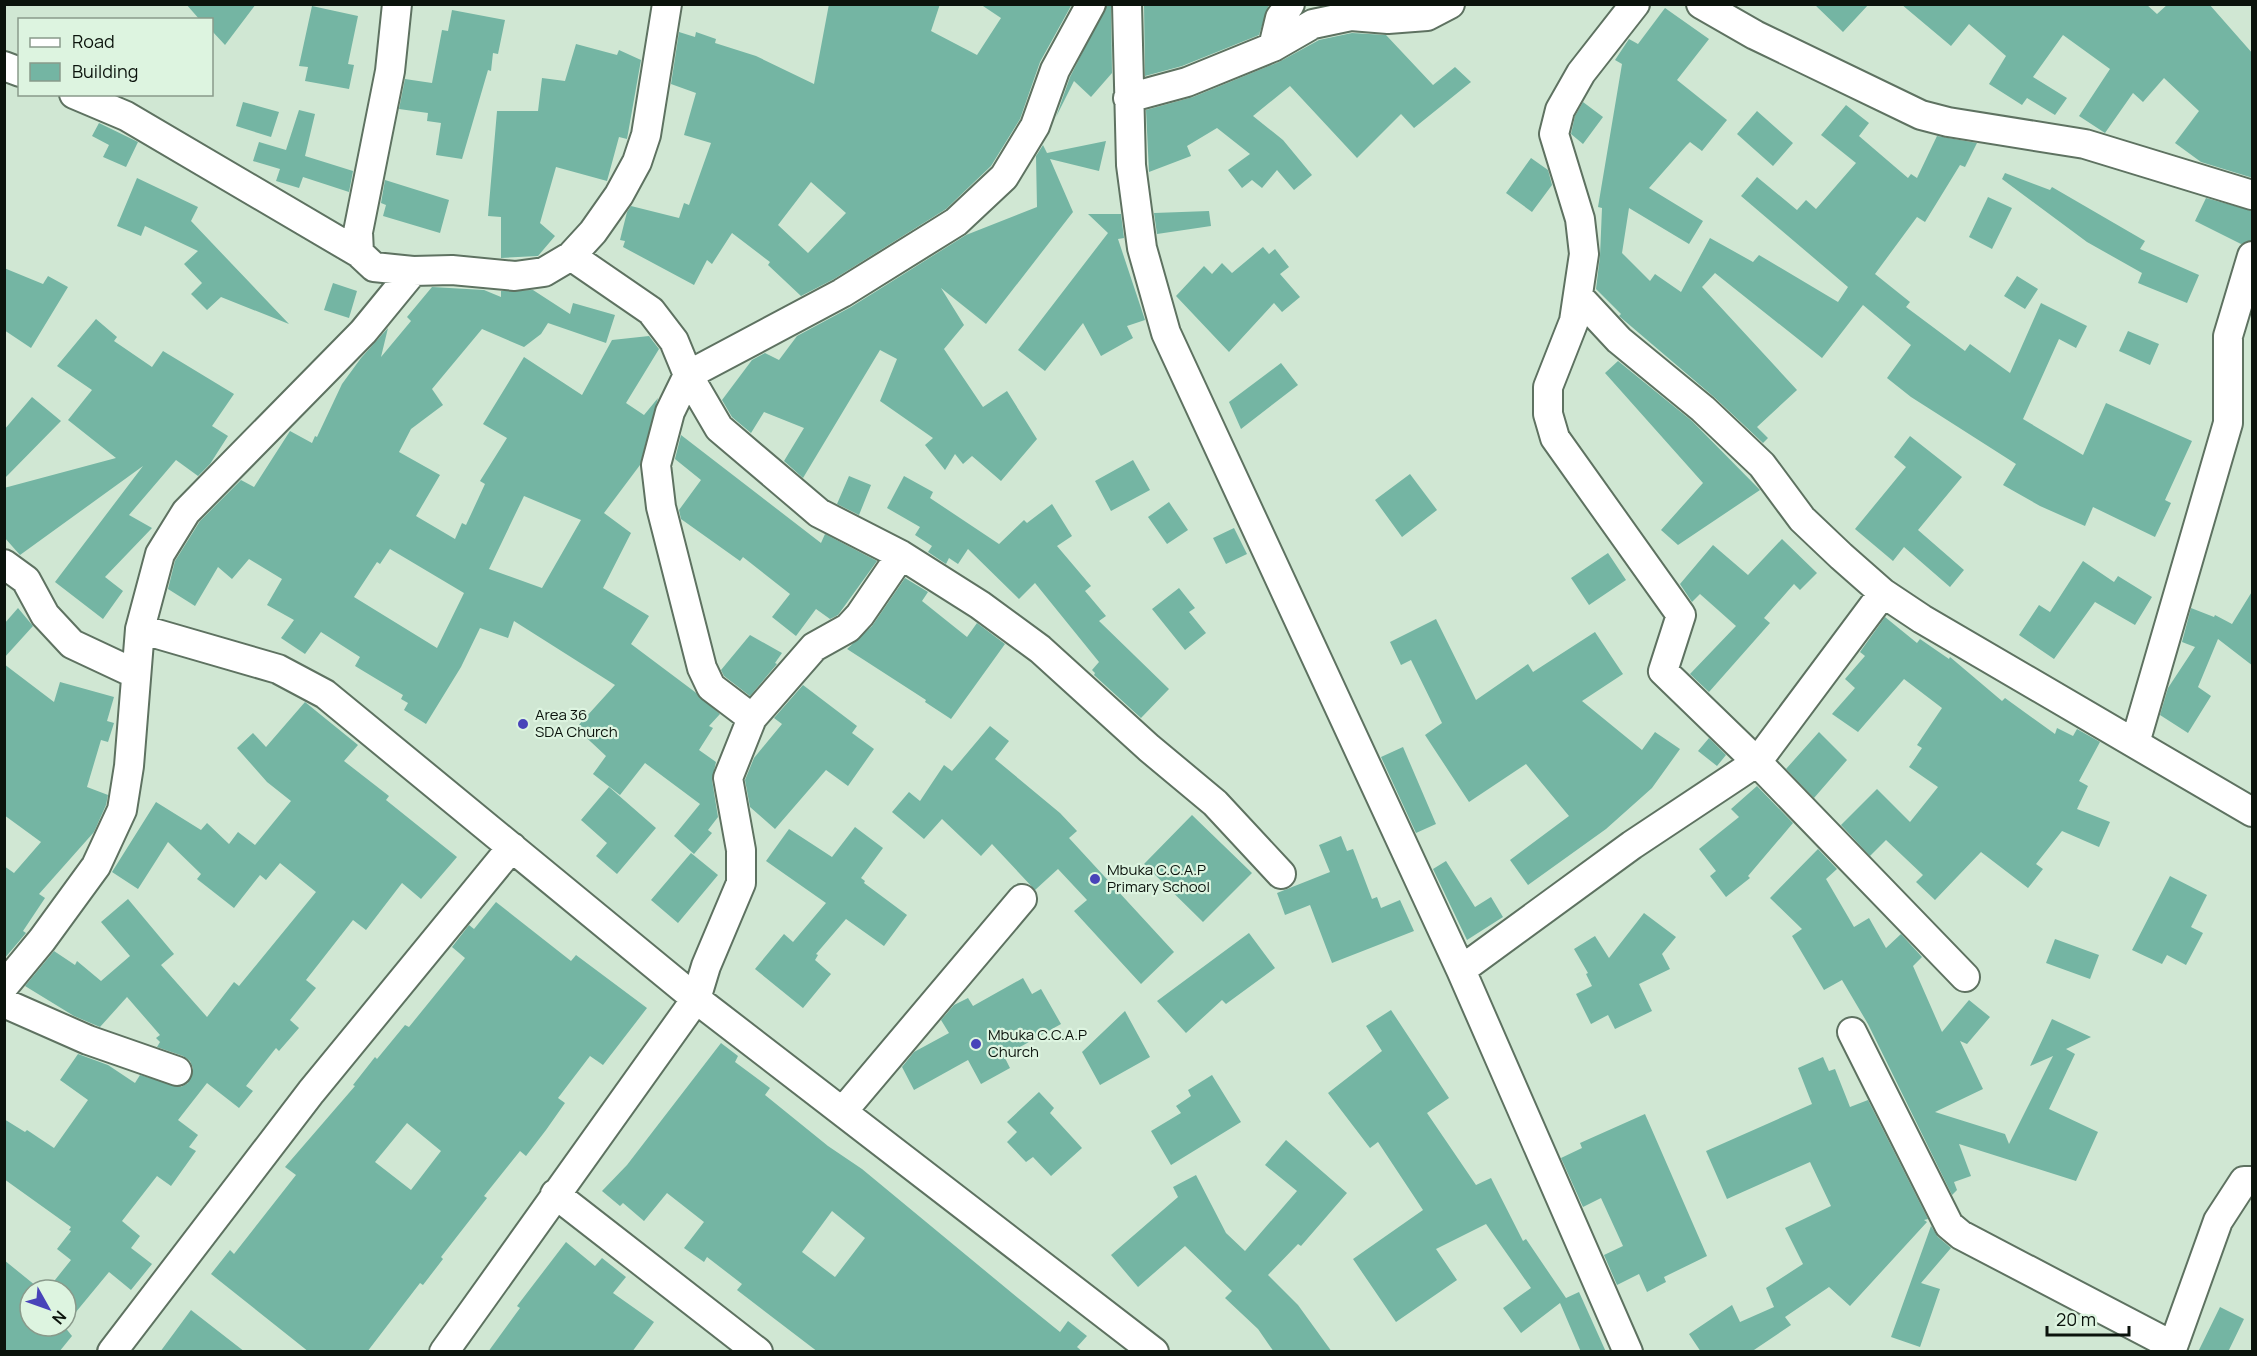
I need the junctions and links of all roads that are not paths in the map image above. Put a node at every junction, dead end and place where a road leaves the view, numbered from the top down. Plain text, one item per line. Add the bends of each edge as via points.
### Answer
1 (397, 4) edge
2 (667, 4) edge
3 (1091, 4) edge
4 (1290, 4) edge
5 (1450, 4) edge
6 (1635, 4) edge
7 (1701, 4) edge
8 (1124, 8) edge
9 (1274, 47) junction
10 (79, 96) edge
11 (1128, 98) junction
12 (2253, 195) edge
13 (359, 253) junction
14 (571, 256) junction
15 (2253, 256) edge
16 (413, 271) junction
17 (1578, 296) junction
18 (688, 375) junction
19 (901, 555) junction
20 (4, 564) edge
21 (1883, 593) junction
22 (140, 629) junction
23 (136, 674) junction
24 (752, 718) junction
25 (2135, 743) junction
26 (1757, 762) junction
27 (2253, 812) edge
28 (512, 847) junction
29 (1281, 874) dead end
30 (1022, 899) dead end
31 (1461, 970) junction
32 (1965, 977) dead end
33 (4, 986) edge
34 (696, 999) junction
35 (4, 1003) edge
36 (1852, 1032) dead end
37 (177, 1071) dead end
38 (843, 1111) junction
39 (2253, 1181) edge
40 (555, 1194) junction
41 (2172, 1349) edge
42 (112, 1352) edge
43 (444, 1352) edge
44 (758, 1352) edge
45 (1154, 1352) edge
46 (1628, 1352) edge

1 - 13 street via 390,71 358,232
2 - 14 street via 646,135 637,162 613,204
3 - 18 street via 1055,70 1035,126 1004,177 956,222 842,293
4 - 9 street via 1280,18
5 - 9 street via 1427,16 1351,16 1313,24
6 - 17 street via 1581,73 1560,110 1554,134 1581,219 1584,254
7 - 12 street via 1755,35 1921,115 2085,144
8 - 11 street
9 - 11 street via 1187,82
10 - 13 street via 126,116
11 - 31 street via 1131,165 1142,248 1166,333
13 - 16 street via 375,267
14 - 16 street via 544,272 515,276
14 - 18 street via 651,311 674,341
15 - 25 street via 2228,336 2228,423
16 - 22 street via 363,332 186,512 160,554
17 - 21 street via 1619,340 1703,409 1762,465 1802,519
17 - 26 street via 1574,321 1548,387 1548,414 1555,438 1681,615 1663,670
18 - 19 street via 719,428 819,513
18 - 24 street via 670,412 656,465 661,507 702,668 711,687
19 - 24 street via 860,615 848,628 814,647
19 - 29 street via 981,605 1040,649 1215,803
20 - 23 street via 26,580 45,615 72,644
21 - 25 street
21 - 26 street
22 - 23 street
22 - 28 street via 278,669 325,694
23 - 33 street via 122,810 96,866
24 - 34 street via 728,778 741,850 741,883
25 - 27 street
26 - 31 street via 1632,845
26 - 32 street
28 - 34 street
28 - 42 street via 311,1092
30 - 38 street
31 - 46 street
34 - 38 street
34 - 40 street
35 - 37 street via 88,1040
36 - 41 street via 1949,1225
38 - 45 street
39 - 41 street via 2244,1181 2218,1221
40 - 43 street
40 - 44 street

